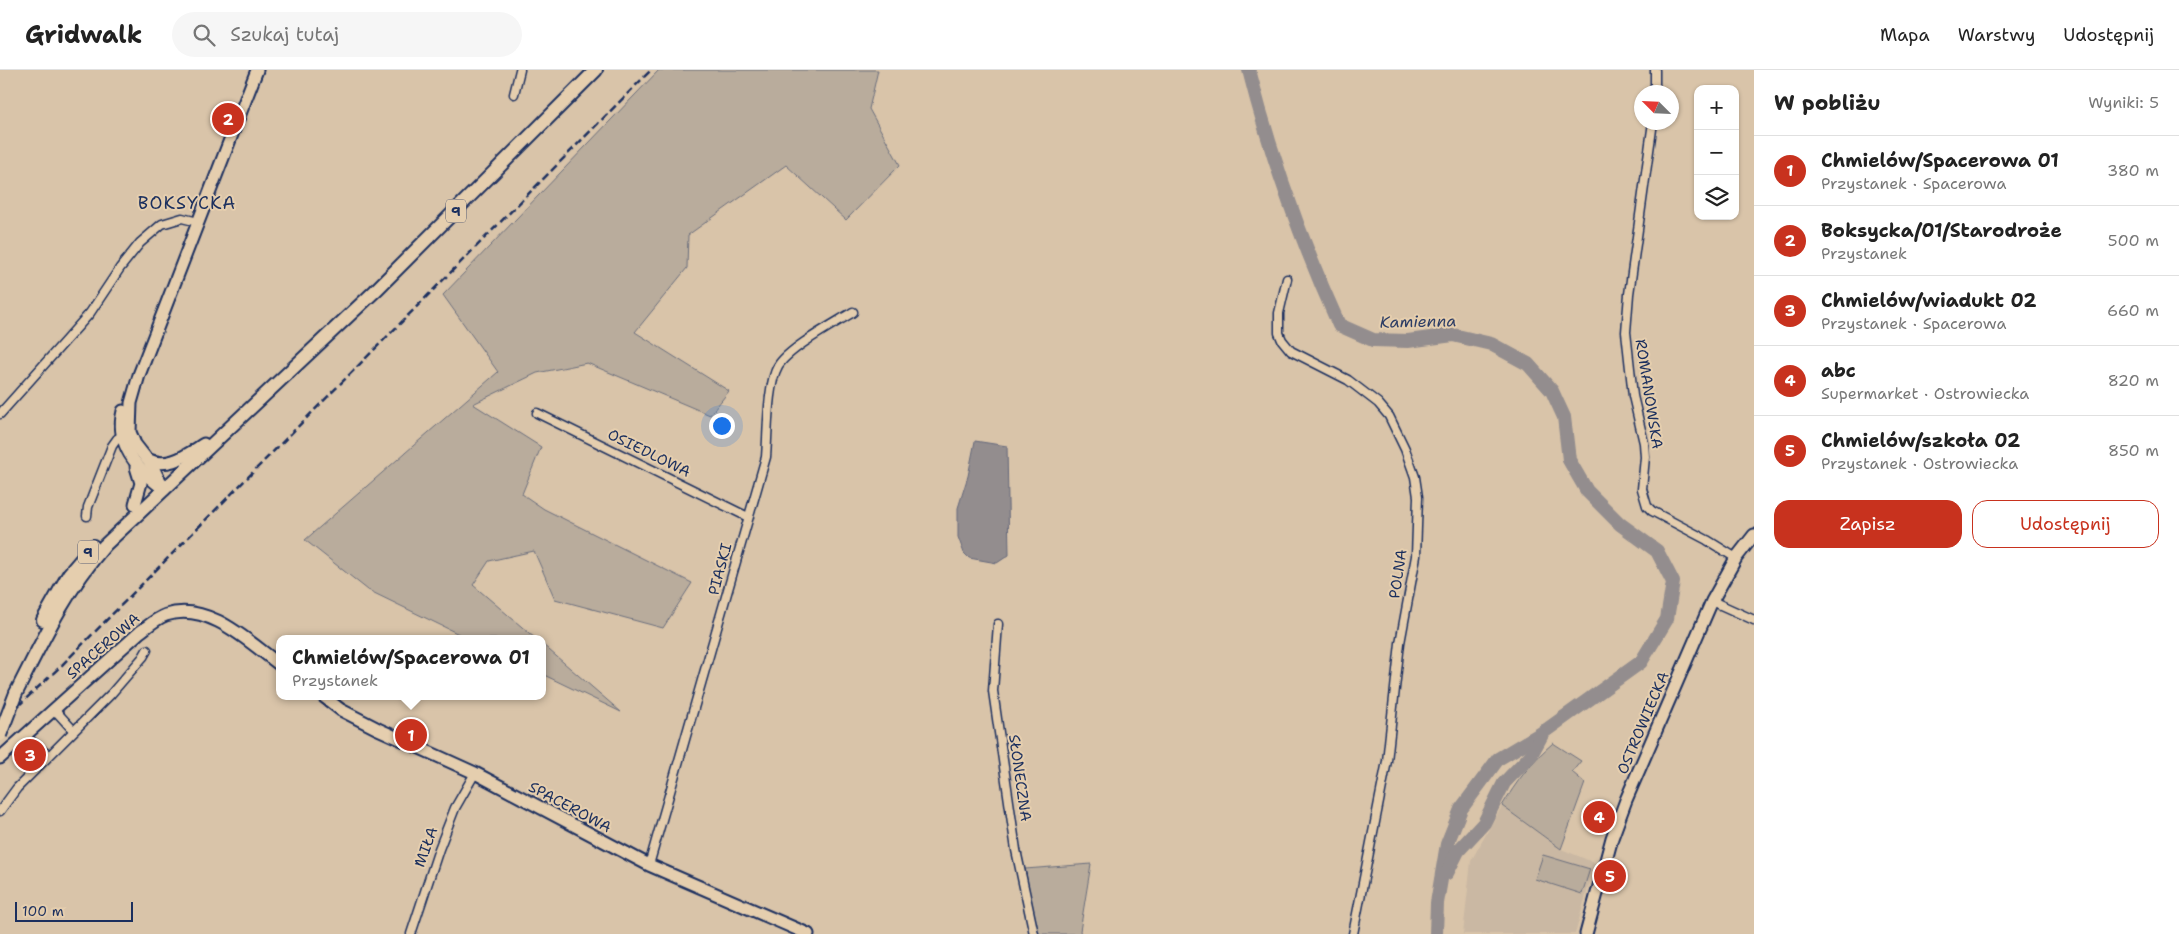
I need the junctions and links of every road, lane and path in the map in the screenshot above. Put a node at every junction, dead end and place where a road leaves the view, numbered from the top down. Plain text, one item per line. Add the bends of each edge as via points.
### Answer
1 (257, 70) edge
2 (520, 70) edge
3 (596, 70) edge
4 (1655, 70) edge
5 (1655, 85) edge
6 (514, 94) dead end
7 (1652, 130) edge
8 (198, 222) junction
9 (1287, 279) dead end
10 (852, 312) dead end
11 (258, 402) junction
12 (537, 413) dead end
13 (0, 414) edge
14 (126, 434) junction
15 (204, 444) junction
16 (140, 460) junction
17 (160, 485) junction
18 (135, 504) junction
19 (86, 516) dead end
20 (748, 517) junction
21 (1754, 535) edge
22 (1736, 558) junction
23 (1712, 601) junction
24 (1754, 620) edge
25 (998, 624) dead end
26 (147, 650) dead end
27 (276, 662) edge
28 (16, 693) junction
29 (328, 700) edge
30 (54, 709) junction
31 (73, 730) junction
32 (0, 736) edge
33 (24, 736) junction
34 (48, 755) junction
35 (0, 758) edge
36 (474, 774) junction
37 (0, 811) edge
38 (649, 865) junction
39 (411, 934) edge
40 (808, 934) edge
41 (1034, 934) edge
42 (1353, 934) edge
43 (1586, 934) edge

1 - 8 street
2 - 6 street
3 - 11 main road, 9 via 375,291
4 - 5 street
7 - 22 street, ROMANOWSKA via 1626,332 1633,396 1644,443 1642,490 1652,511
8 - 13 street via 182,218 162,224 140,243 90,314
8 - 14 street via 139,375
9 - 42 street, POLNA via 1279,313 1282,340 1291,351 1348,380 1378,403 1389,416 1405,449 1418,497 1416,556 1400,643 1386,761
10 - 20 street, PIASKI via 788,354 779,364 774,374 770,402 766,457
11 - 15 main road, 9
11 - 17 main road, 9
12 - 20 street, OSIEDLOWA
14 - 16 street via 135,444
14 - 19 street via 112,446
15 - 16 street via 167,464
15 - 17 main road, 9
16 - 17 street via 144,473
16 - 18 street via 141,483
17 - 18 main road, 9
17 - 28 main road, 9 via 72,587
18 - 28 main road, 9 via 94,545 62,586 34,640
20 - 38 street, PIASKI
21 - 22 street, OSTROWIECKA
22 - 23 street, OSTROWIECKA
23 - 24 street
23 - 43 street, OSTROWIECKA via 1626,800 1612,838
25 - 41 street, SŁONECZNA via 993,691 1016,850
26 - 31 street via 111,694
27 - 30 street, SPACEROWA via 212,619 198,613 174,613 140,632
28 - 32 main road, 9, bridge
29 - 36 street, SPACEROWA via 378,729
30 - 31 street
30 - 33 street, SPACEROWA
31 - 34 street
33 - 34 street
33 - 35 street, SPACEROWA
34 - 37 street
36 - 38 street, SPACEROWA
36 - 39 street, MIŁA via 455,808
38 - 40 street, SPACEROWA

